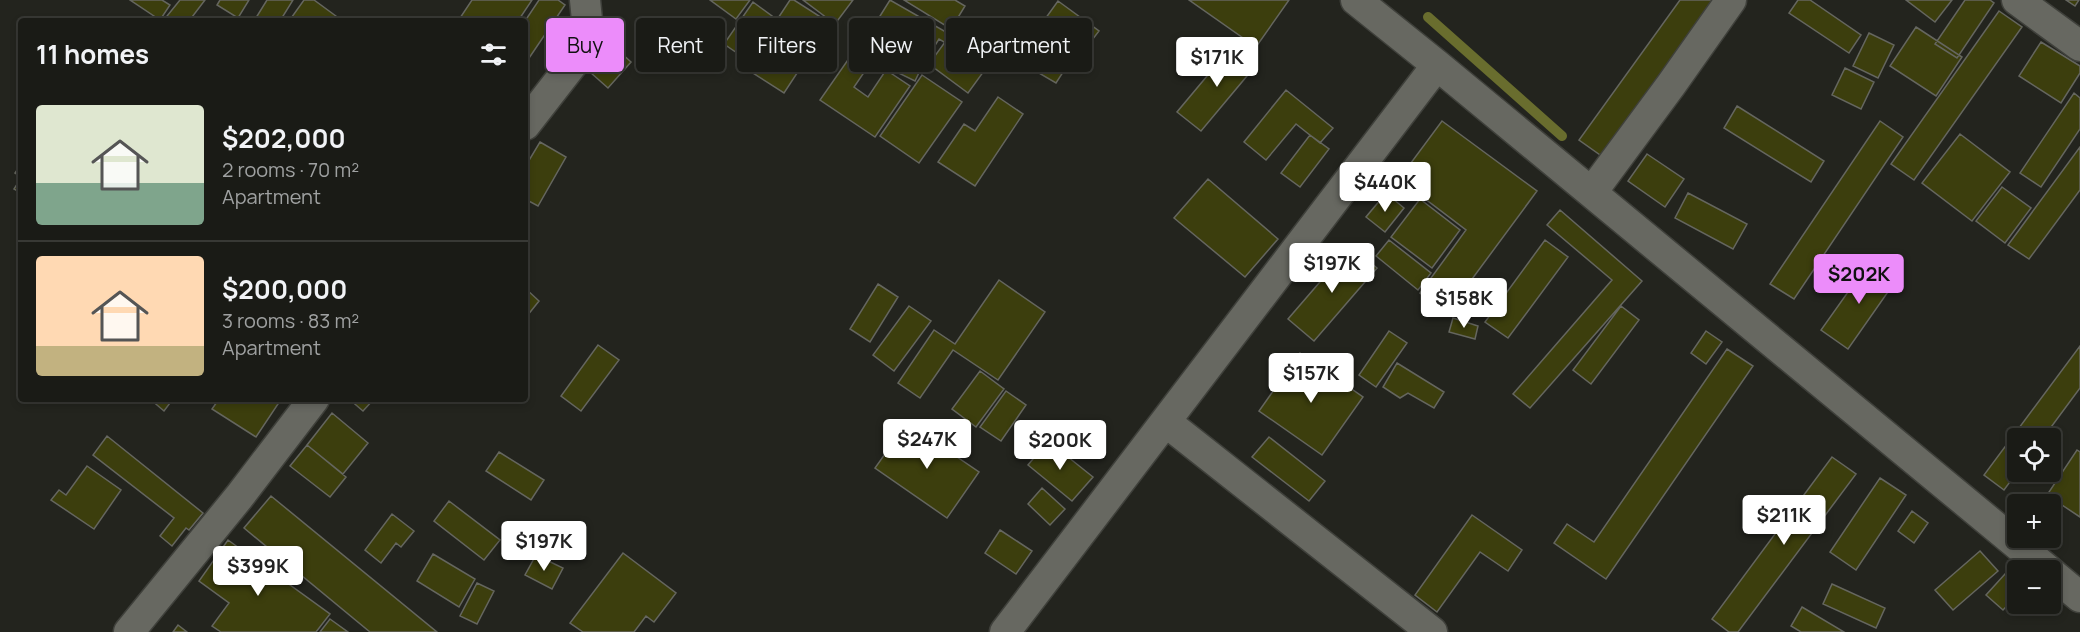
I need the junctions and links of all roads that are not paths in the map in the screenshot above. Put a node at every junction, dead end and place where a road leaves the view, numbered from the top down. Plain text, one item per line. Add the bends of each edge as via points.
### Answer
1 (585, 0) edge
2 (1356, 0) edge
3 (1731, 0) edge
4 (2017, 0) edge
5 (2080, 46) edge
6 (1437, 65) junction
7 (528, 121) edge
8 (1592, 192) junction
9 (312, 402) edge
10 (1166, 422) junction
11 (2036, 560) edge
12 (2061, 581) edge
13 (2080, 597) edge
14 (129, 632) edge
15 (1005, 632) edge
16 (1432, 632) edge

1 - 7 street via 588,30 581,52
2 - 6 street
3 - 8 street
4 - 5 street
6 - 8 street
6 - 10 street
8 - 11 street
9 - 14 street
10 - 15 street
10 - 16 street
12 - 13 street

